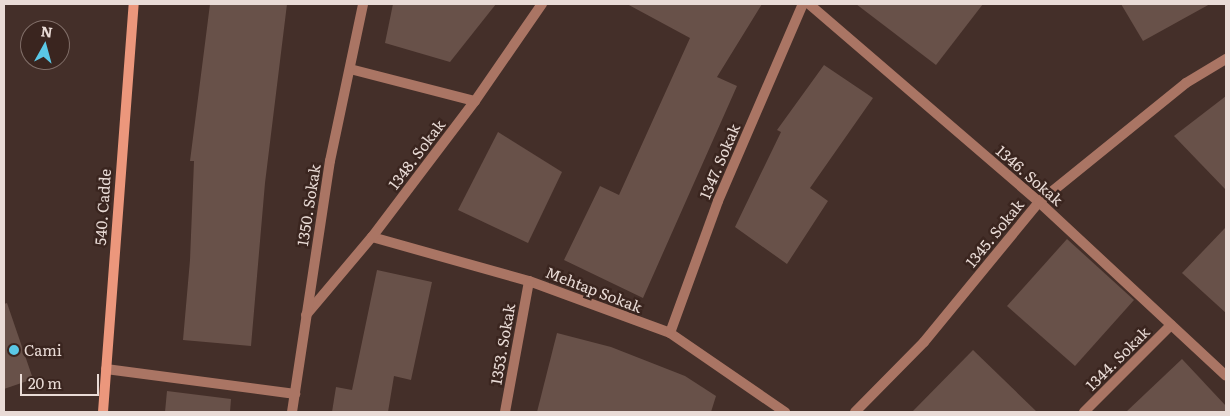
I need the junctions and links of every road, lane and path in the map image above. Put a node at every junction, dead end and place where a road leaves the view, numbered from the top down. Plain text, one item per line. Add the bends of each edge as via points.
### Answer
1 (134, 4) edge
2 (363, 4) edge
3 (542, 4) edge
4 (803, 4) edge
5 (809, 4) edge
6 (1226, 60) edge
7 (350, 69) junction
8 (475, 101) junction
9 (1039, 202) junction
10 (372, 237) junction
11 (529, 281) junction
12 (305, 316) junction
13 (1171, 325) junction
14 (670, 333) junction
15 (106, 369) junction
16 (1226, 376) edge
17 (295, 394) junction
18 (103, 412) edge
19 (292, 412) edge
20 (505, 412) edge
21 (785, 412) edge
22 (855, 412) edge
23 (1084, 412) edge

1 - 15 street, 540. Cadde
2 - 7 street, 1350. Sokak
3 - 8 street, 1348. Sokak
4 - 14 street, 1347. Sokak via 718,201
5 - 9 street, 1346. Sokak
6 - 9 street, 1345. Sokak via 1186,82
7 - 8 street
7 - 12 street, 1350. Sokak via 330,161
8 - 10 street, 1348. Sokak
9 - 13 street, 1346. Sokak
9 - 22 street, 1345. Sokak via 924,342
10 - 11 street, Mehtap Sokak
10 - 12 street, 1348. Sokak
11 - 14 street, Mehtap Sokak
11 - 20 street, 1353. Sokak
12 - 17 street, 1350. Sokak
13 - 16 street, 1346. Sokak
13 - 23 street, 1344. Sokak
14 - 21 street, Mehtap Sokak
15 - 17 street
15 - 18 street, 540. Cadde
17 - 19 street, 1350. Sokak

